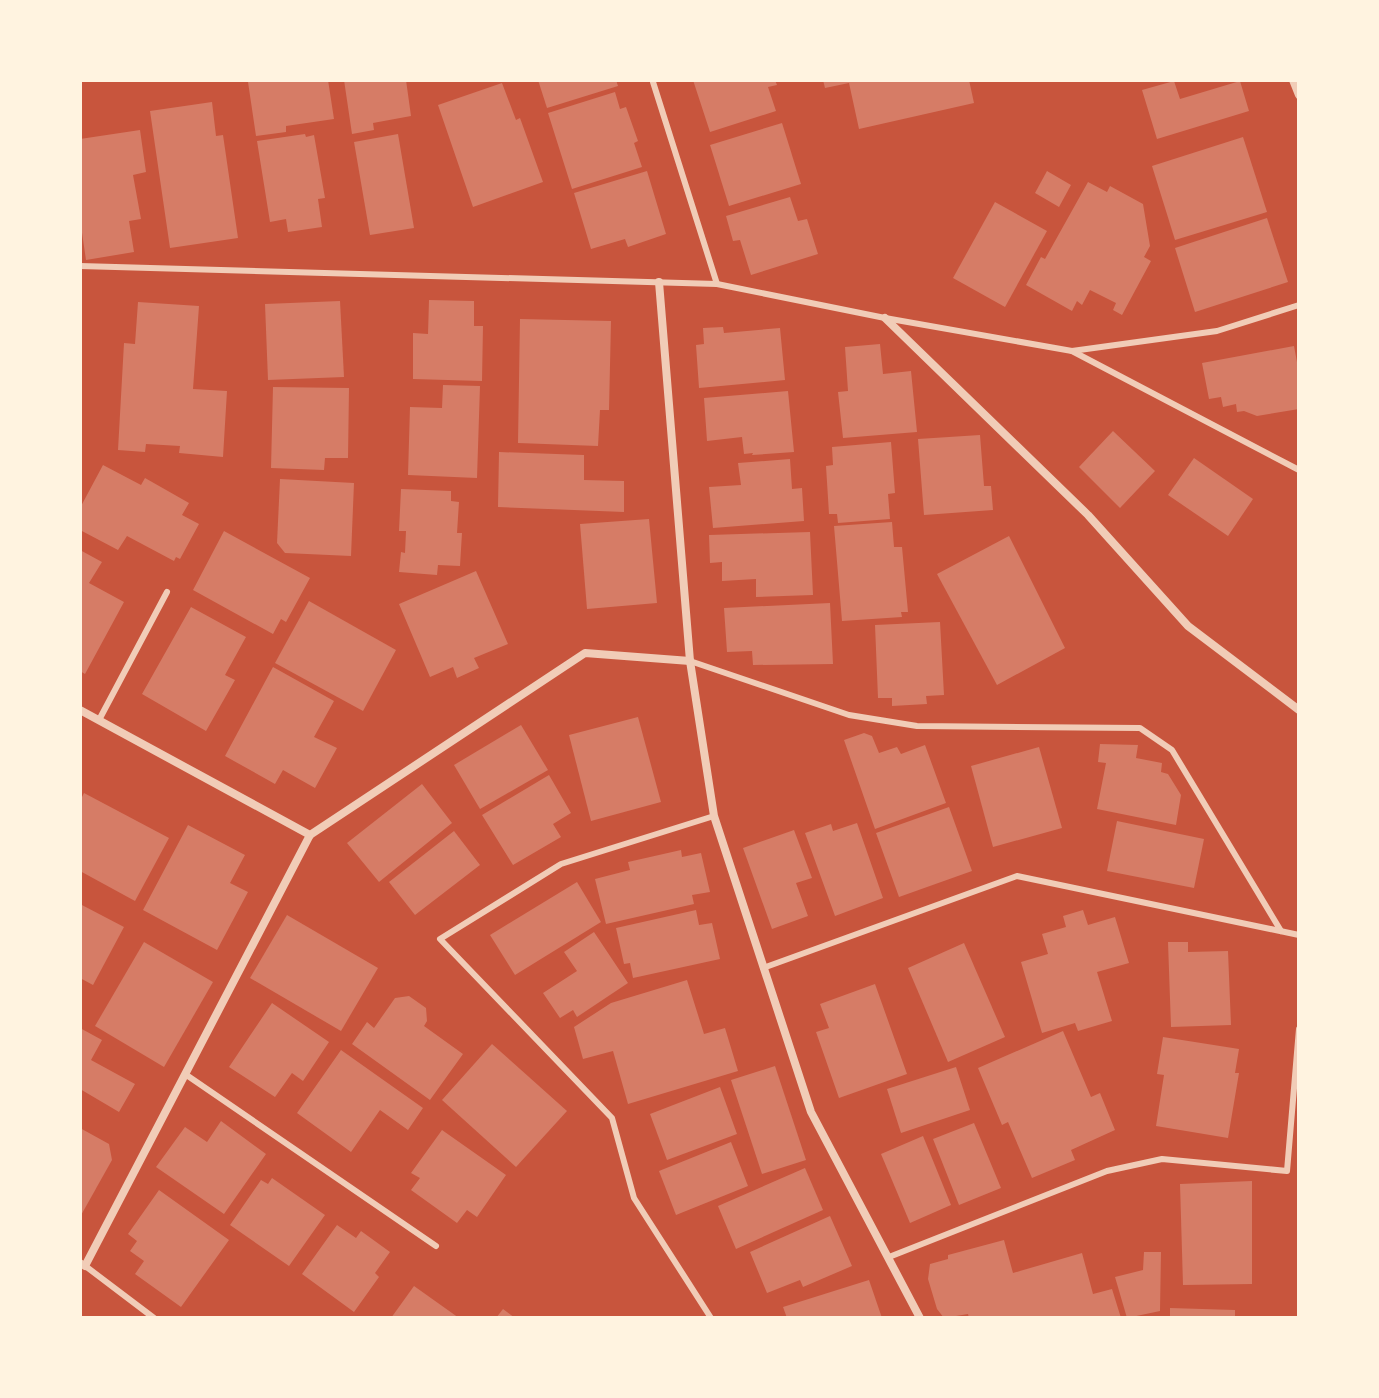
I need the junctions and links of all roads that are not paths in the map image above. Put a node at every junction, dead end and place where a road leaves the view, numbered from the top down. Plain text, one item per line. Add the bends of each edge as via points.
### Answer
1 (1293, 80) edge
2 (653, 82) dead end
3 (1299, 95) edge
4 (80, 266) edge
5 (659, 282) junction
6 (717, 284) junction
7 (1299, 305) edge
8 (885, 318) junction
9 (1072, 351) junction
10 (1299, 470) edge
11 (167, 592) dead end
12 (690, 661) junction
13 (80, 710) edge
14 (1299, 710) edge
15 (99, 720) junction
16 (714, 816) junction
17 (310, 835) junction
18 (1281, 931) junction
19 (1299, 935) edge
20 (763, 968) junction
21 (1299, 1029) edge
22 (185, 1074) junction
23 (436, 1246) dead end
24 (889, 1257) junction
25 (82, 1266) edge
26 (154, 1318) edge
27 (711, 1318) edge
28 (920, 1318) edge

1 - 3 street
2 - 6 lane
4 - 5 lane
5 - 6 lane
5 - 12 street
6 - 8 lane
7 - 9 lane via 1217,331
8 - 9 lane
8 - 14 street via 1088,515 1188,626
9 - 10 lane
11 - 15 lane
12 - 16 street
12 - 17 street via 585,653
12 - 18 lane via 849,715 917,726 1140,728 1172,750
13 - 15 street
15 - 17 street
16 - 20 street
16 - 27 lane via 561,864 440,939 612,1118 634,1198
17 - 22 street
18 - 19 lane
18 - 20 lane via 1017,876
20 - 24 street via 811,1112
21 - 24 lane via 1287,1171 1162,1159 1107,1171
22 - 23 lane
22 - 25 street
24 - 28 street
25 - 26 lane

